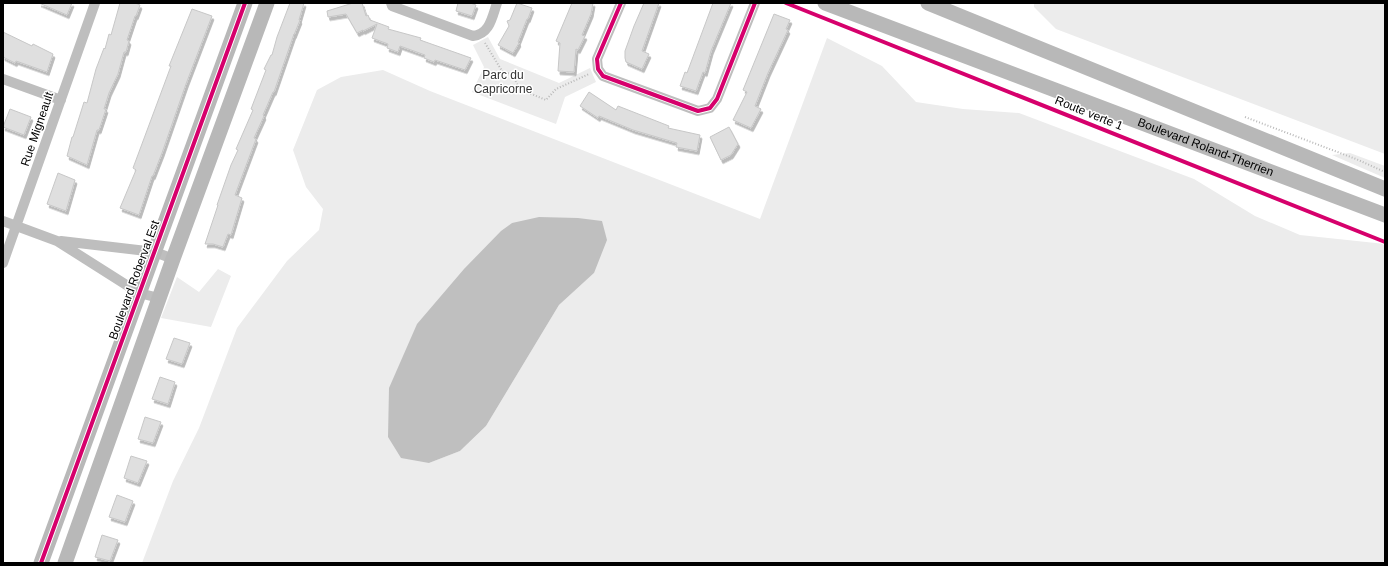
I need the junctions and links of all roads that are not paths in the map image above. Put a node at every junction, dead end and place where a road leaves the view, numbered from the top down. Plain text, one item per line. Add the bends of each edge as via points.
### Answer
1 (95, 3) edge
2 (246, 3) edge
3 (266, 3) edge
4 (391, 3) edge
5 (497, 3) edge
6 (621, 3) edge
7 (755, 3) edge
8 (825, 3) edge
9 (928, 3) edge
10 (3, 79) edge
11 (61, 100) junction
12 (1385, 190) edge
13 (1385, 216) edge
14 (3, 221) edge
15 (16, 226) junction
16 (57, 241) junction
17 (155, 252) junction
18 (173, 259) junction
19 (3, 263) edge
20 (139, 293) junction
21 (159, 298) junction
22 (41, 563) edge
23 (64, 563) edge

1 - 11 street, Rue Migneault
2 - 17 street, Boulevard Roberval Est
3 - 18 street
4 - 5 street via 392,6 473,36 481,35 487,29
6 - 7 street via 597,59 598,69 603,76 698,111 710,108 717,99
8 - 13 street, Boulevard Roland-Therrien
9 - 12 street
10 - 11 street
11 - 15 street, Rue Migneault
14 - 15 street
15 - 16 street
15 - 19 street, Rue Migneault
16 - 17 street
16 - 20 street
17 - 18 street
17 - 20 street, Boulevard Roberval Est
18 - 21 street
20 - 21 street
20 - 22 street, Boulevard Roberval Est
21 - 23 street

